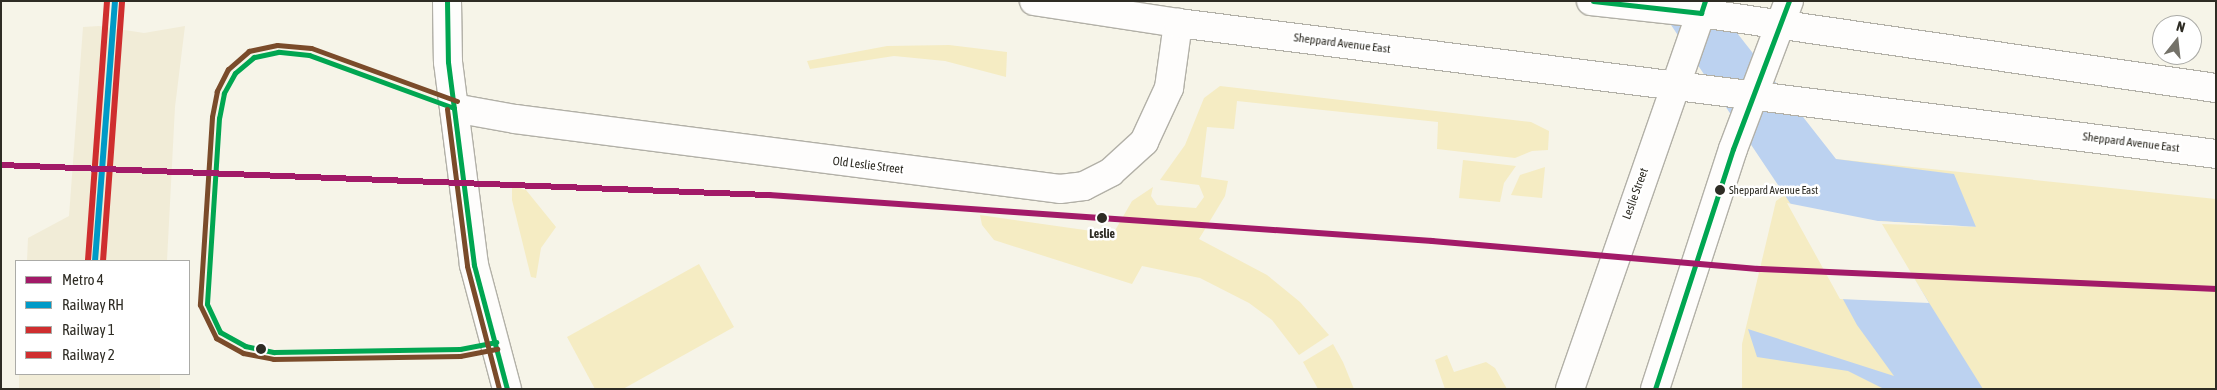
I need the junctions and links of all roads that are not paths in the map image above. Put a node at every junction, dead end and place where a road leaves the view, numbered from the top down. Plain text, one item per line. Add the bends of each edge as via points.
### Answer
1 (447, 1) edge
2 (1034, 1) edge
3 (1590, 1) edge
4 (1703, 7) edge
5 (1785, 14) edge
6 (1178, 23) junction
7 (1675, 85) junction
8 (2216, 88) edge
9 (1752, 96) junction
10 (454, 108) junction
11 (2216, 154) edge
12 (507, 389) edge
13 (1570, 389) edge
14 (1656, 389) edge

1 - 10 main road
2 - 6 main road, Sheppard Avenue East
3 - 4 main road
4 - 5 main road
4 - 7 main road, Leslie Street
5 - 8 main road
5 - 9 main road
6 - 7 main road, Sheppard Avenue East
6 - 10 main road, Old Leslie Street via 1168,88 1144,142 1111,172 1084,186 1060,189 515,119
7 - 9 main road, Sheppard Avenue East
7 - 13 main road, Leslie Street
9 - 11 main road, Sheppard Avenue East
9 - 14 main road
10 - 12 main road via 474,265

